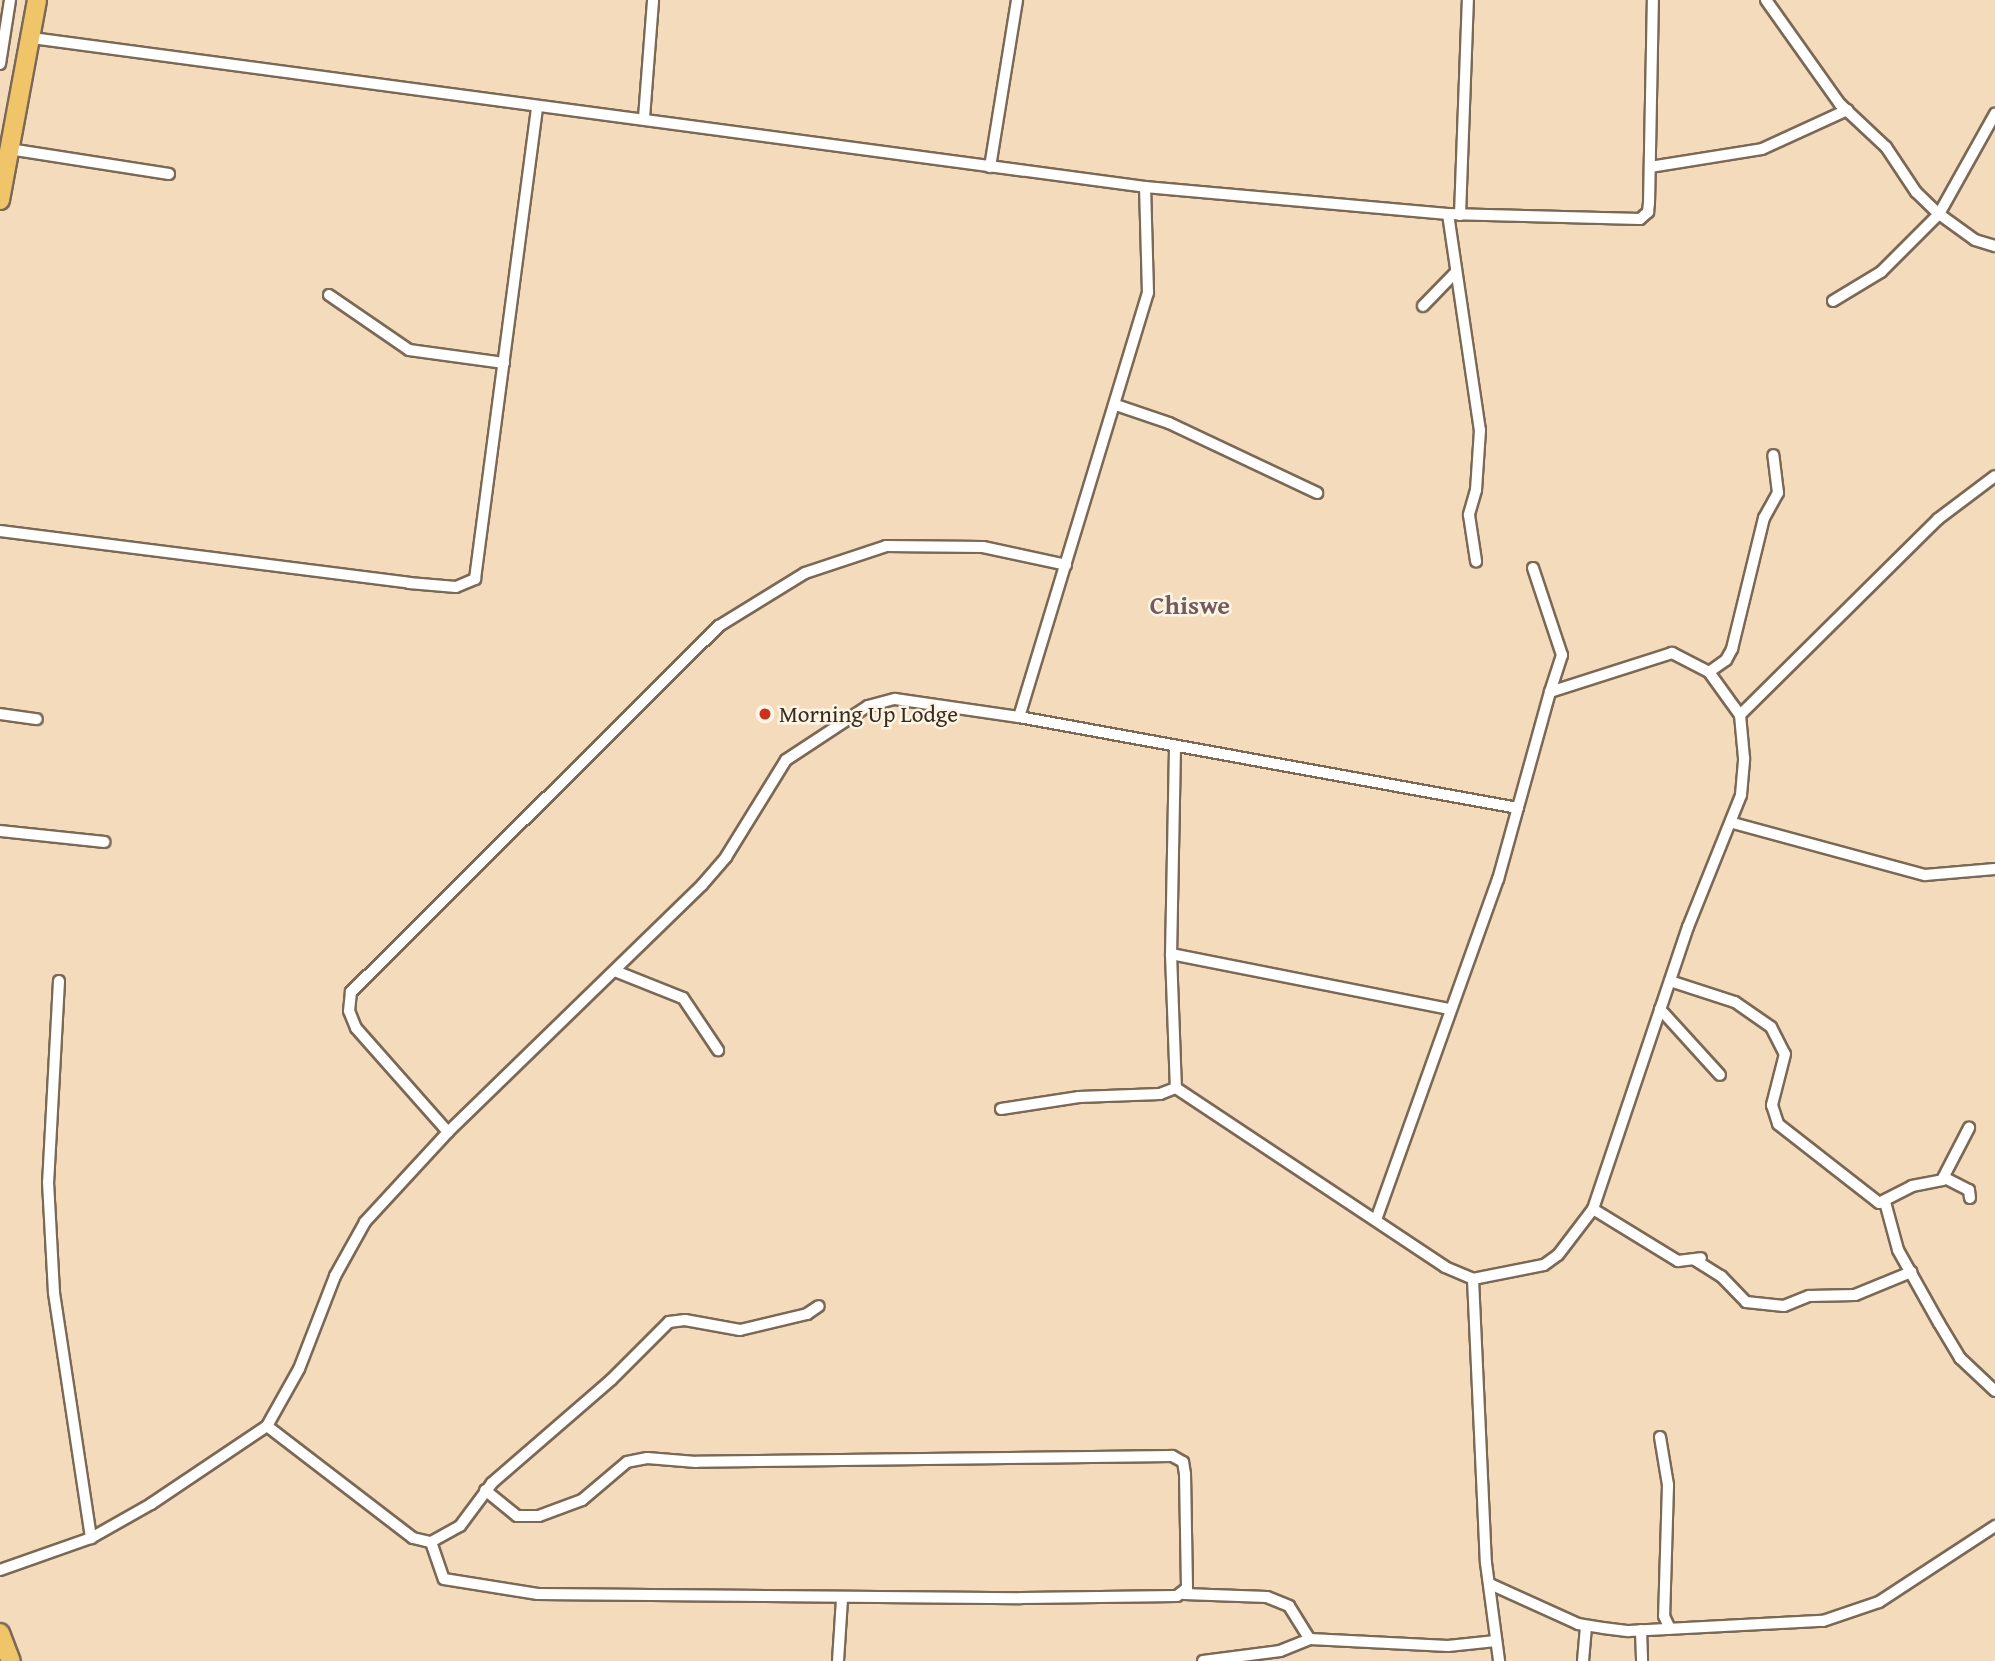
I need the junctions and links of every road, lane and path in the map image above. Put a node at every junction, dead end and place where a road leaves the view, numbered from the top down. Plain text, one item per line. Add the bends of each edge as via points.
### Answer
1 (10, 0) edge
2 (37, 0) edge
3 (653, 0) edge
4 (1017, 0) edge
5 (1468, 0) edge
6 (1653, 0) edge
7 (1766, 0) edge
8 (32, 38) junction
9 (0, 64) edge
10 (537, 108) junction
11 (1847, 110) junction
12 (1995, 114) edge
13 (644, 118) junction
14 (8, 119) edge
15 (5, 160) edge
16 (990, 167) junction
17 (1650, 167) junction
18 (169, 174) dead end
19 (1145, 187) junction
20 (0, 200) edge
21 (1454, 214) junction
22 (1939, 214) junction
23 (1995, 246) edge
24 (1455, 273) junction
25 (329, 295) dead end
26 (1833, 302) dead end
27 (1423, 306) dead end
28 (504, 363) junction
29 (1116, 405) junction
30 (1773, 455) dead end
31 (1995, 476) edge
32 (1317, 492) dead end
33 (0, 531) edge
34 (1476, 561) dead end
35 (1066, 565) junction
36 (1533, 568) dead end
37 (1709, 673) junction
38 (1550, 692) junction
39 (0, 714) edge
40 (1740, 715) junction
41 (1018, 717) junction
42 (37, 719) dead end
43 (1175, 748) junction
44 (1518, 807) junction
45 (1733, 823) junction
46 (0, 831) edge
47 (104, 842) dead end
48 (1995, 869) edge
49 (1171, 954) junction
50 (615, 971) junction
51 (59, 981) dead end
52 (1670, 981) junction
53 (1449, 1009) junction
54 (1660, 1009) junction
55 (718, 1050) dead end
56 (1720, 1075) dead end
57 (1175, 1088) junction
58 (1001, 1109) dead end
59 (1969, 1128) dead end
60 (448, 1132) junction
61 (1945, 1178) junction
62 (1970, 1199) dead end
63 (1885, 1202) junction
64 (1594, 1209) junction
65 (1376, 1219) junction
66 (1911, 1272) junction
67 (1473, 1279) junction
68 (819, 1306) dead end
69 (1995, 1391) edge
70 (267, 1426) junction
71 (1660, 1437) dead end
72 (485, 1490) junction
73 (1995, 1526) edge
74 (91, 1538) junction
75 (431, 1542) junction
76 (0, 1570) edge
77 (1490, 1584) junction
78 (1184, 1594) junction
79 (842, 1598) junction
80 (1586, 1626) junction
81 (1670, 1629) junction
82 (1641, 1630) junction
83 (0, 1633) edge
84 (1310, 1639) junction
85 (1496, 1641) junction
86 (11, 1661) edge
87 (838, 1661) edge
88 (1203, 1661) edge
89 (1499, 1661) edge
90 (1583, 1661) edge
91 (1642, 1661) edge

1 - 9 street
2 - 8 highway
3 - 13 street
4 - 16 street
5 - 21 street
6 - 17 street
7 - 11 street
8 - 10 street
8 - 14 highway
10 - 13 street
10 - 28 street
11 - 17 street via 1762,149
11 - 22 street via 1886,147 1916,192
12 - 22 street
13 - 16 street
14 - 15 highway
15 - 18 street
15 - 20 highway
16 - 19 street
17 - 21 street via 1648,212 1640,219
19 - 21 street
19 - 29 street via 1148,293
21 - 24 street
22 - 23 street via 1975,240
22 - 26 street via 1881,272
24 - 27 street
24 - 34 street via 1480,430 1476,491 1469,514
25 - 28 street via 409,350
28 - 33 street via 479,572 469,584 409,583
29 - 32 street via 1169,423
29 - 35 street
30 - 37 street via 1778,493 1764,518 1732,649
31 - 40 street via 1938,519
35 - 41 street
35 - 60 street via 983,547 886,546 796,578 748,605 710,634 351,992 349,1011 356,1028
36 - 38 street via 1560,646 1561,662
37 - 38 street via 1672,653
37 - 40 street
38 - 44 street
39 - 42 street
40 - 45 street via 1743,777
41 - 43 street
41 - 50 street via 895,699 868,706 838,723 786,760 726,858
43 - 44 street
43 - 49 street
44 - 53 street via 1498,879
45 - 48 street via 1925,875
45 - 52 street
46 - 47 street
49 - 53 street
49 - 57 street
50 - 55 street via 683,998
50 - 60 street
51 - 74 street via 49,1114 52,1265 63,1371
52 - 54 street
52 - 63 street via 1735,1002 1771,1027 1784,1054 1772,1105 1778,1124 1871,1199
53 - 65 street
54 - 56 street
54 - 64 street
57 - 58 street via 1160,1094 1079,1097
57 - 65 street
59 - 61 street
60 - 70 street via 354,1239 299,1369
61 - 62 street via 1969,1190
61 - 63 street via 1912,1186
63 - 66 street via 1898,1250
64 - 66 street via 1678,1261 1699,1258 1745,1303 1784,1306 1809,1296 1855,1295
64 - 67 street via 1558,1255 1544,1265
65 - 67 street via 1445,1266
66 - 69 street via 1960,1359
67 - 77 street
68 - 72 street via 807,1314 740,1330 685,1320 669,1322 611,1380
70 - 74 street via 151,1504
70 - 75 street via 413,1538
71 - 81 street via 1668,1485 1664,1616
72 - 75 street via 460,1527
72 - 78 street via 517,1516 538,1516 582,1500 627,1462 647,1458 696,1462 1172,1456 1183,1462 1185,1474
73 - 81 street via 1952,1558 1857,1612 1823,1621
74 - 76 street
75 - 79 street via 444,1579 538,1594 577,1591
77 - 80 street
77 - 85 street
78 - 79 street
78 - 84 street via 1267,1597 1289,1606
79 - 87 street
80 - 82 street
80 - 90 street
81 - 82 street
82 - 91 street
83 - 86 highway
84 - 85 street via 1448,1646
84 - 88 street via 1280,1651
85 - 89 street

